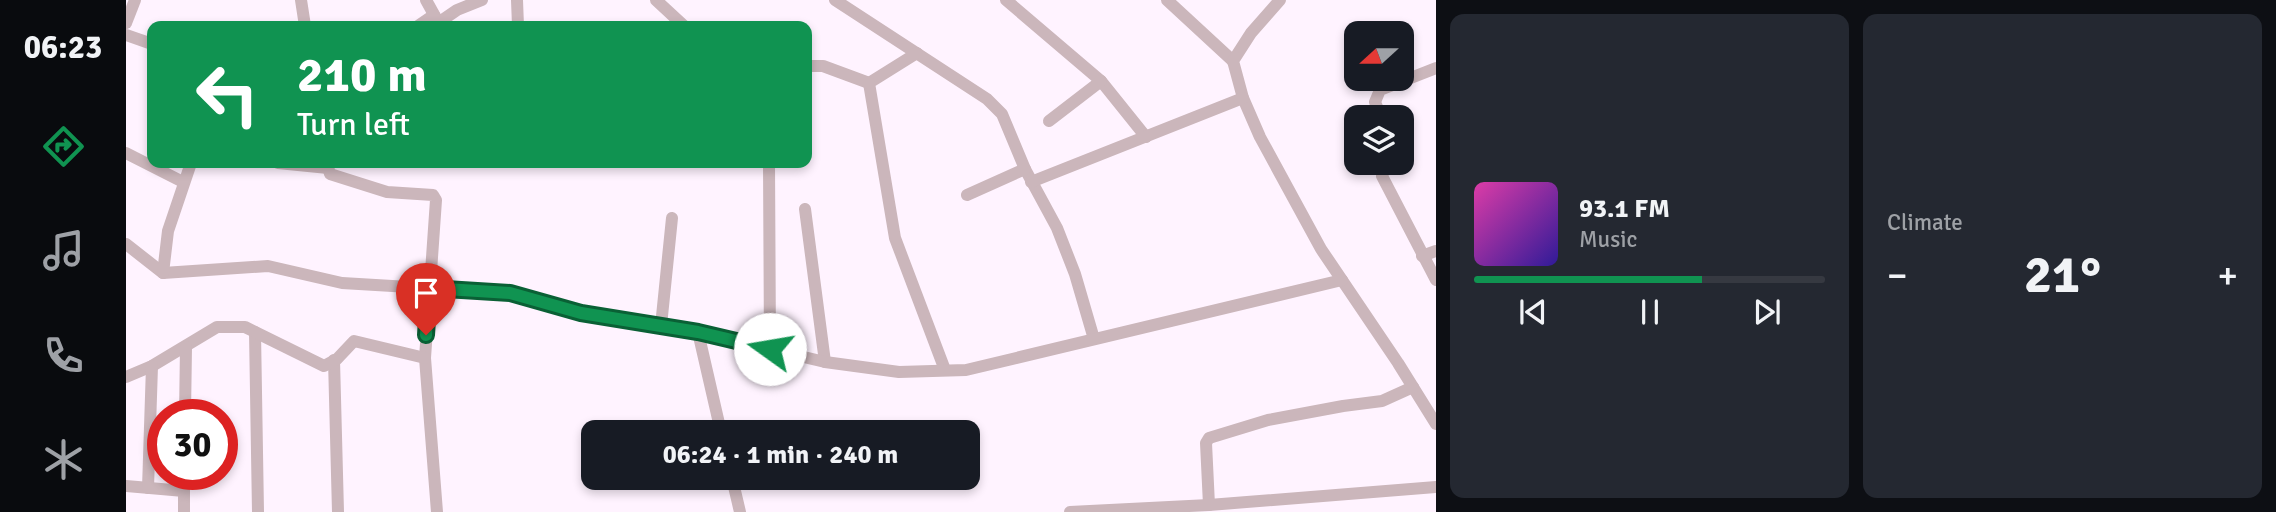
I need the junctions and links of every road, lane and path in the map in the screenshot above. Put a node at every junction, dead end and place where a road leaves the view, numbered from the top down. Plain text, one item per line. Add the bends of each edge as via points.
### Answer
1 (135, 0) edge
2 (301, 0) edge
3 (426, 0) edge
4 (482, 0) edge
5 (517, 0) edge
6 (656, 0) edge
7 (835, 0) edge
8 (1006, 0) edge
9 (1280, 0) edge
10 (1174, 3) edge
11 (436, 20) edge
12 (304, 21) edge
13 (518, 21) edge
14 (679, 21) edge
15 (126, 23) edge
16 (126, 35) edge
17 (147, 42) edge
18 (917, 52) junction
19 (1233, 61) junction
20 (812, 66) edge
21 (1436, 68) edge
22 (1101, 81) junction
23 (869, 83) junction
24 (1243, 98) junction
25 (1376, 105) edge
26 (1049, 121) dead end
27 (1146, 137) junction
28 (126, 153) edge
29 (147, 164) edge
30 (155, 168) edge
31 (189, 168) edge
32 (328, 168) edge
33 (769, 168) edge
34 (1025, 169) junction
35 (1382, 175) edge
36 (183, 182) junction
37 (1031, 182) junction
38 (967, 195) dead end
39 (805, 209) dead end
40 (672, 218) dead end
41 (126, 244) edge
42 (1436, 251) edge
43 (1422, 256) junction
44 (163, 273) junction
45 (1342, 280) junction
46 (1436, 280) edge
47 (429, 288) junction
48 (661, 326) junction
49 (255, 332) junction
50 (698, 332) junction
51 (1094, 338) junction
52 (186, 346) junction
53 (770, 349) junction
54 (425, 358) junction
55 (334, 360) junction
56 (825, 362) junction
57 (152, 366) junction
58 (945, 370) junction
59 (126, 377) edge
60 (1413, 387) junction
61 (151, 399) edge
62 (185, 399) edge
63 (718, 420) edge
64 (1436, 424) edge
65 (126, 486) edge
66 (1436, 487) edge
67 (147, 488) edge
68 (172, 490) edge
69 (735, 490) edge
70 (184, 491) joint
71 (1209, 505) junction
72 (1182, 509) edge
73 (184, 512) edge
74 (258, 512) edge
75 (338, 512) edge
76 (437, 512) edge
77 (740, 512) edge
78 (1070, 512) edge

1 - 15 street
2 - 12 street
3 - 11 street
4 - 11 street
5 - 13 street
6 - 14 street
7 - 18 street
8 - 22 street
9 - 19 street
10 - 19 street
16 - 17 street
18 - 23 street
18 - 34 street via 1002,114
19 - 24 street
20 - 23 street
21 - 25 street via 1380,90
22 - 26 street
22 - 27 street
23 - 58 street via 895,239
24 - 27 street
24 - 45 street via 1260,137
27 - 37 street
28 - 29 street
30 - 36 street
31 - 36 street
32 - 47 street via 330,174 387,192 433,195 436,208
33 - 53 street
34 - 37 street
34 - 38 street
35 - 43 street
36 - 44 street via 168,231
37 - 51 street via 1057,228
39 - 56 street
40 - 48 street
41 - 44 street
42 - 43 street
43 - 46 street
44 - 47 street via 268,266 342,283
45 - 51 street
45 - 60 street
47 - 48 street via 510,293 581,313
47 - 54 street
48 - 50 street
49 - 52 street via 245,327 217,327
49 - 55 street via 324,366
49 - 74 street
50 - 53 street
50 - 63 street
51 - 58 street via 966,370
52 - 57 street
52 - 62 street
53 - 56 street
54 - 55 street via 354,341
54 - 76 street
55 - 75 street
56 - 58 street via 899,372
57 - 59 street
57 - 61 street
60 - 64 street
60 - 71 street via 1382,401 1268,420 1209,438
65 - 67 street
66 - 71 street
68 - 70 street
69 - 77 street
70 - 73 street
71 - 72 street
72 - 78 street

